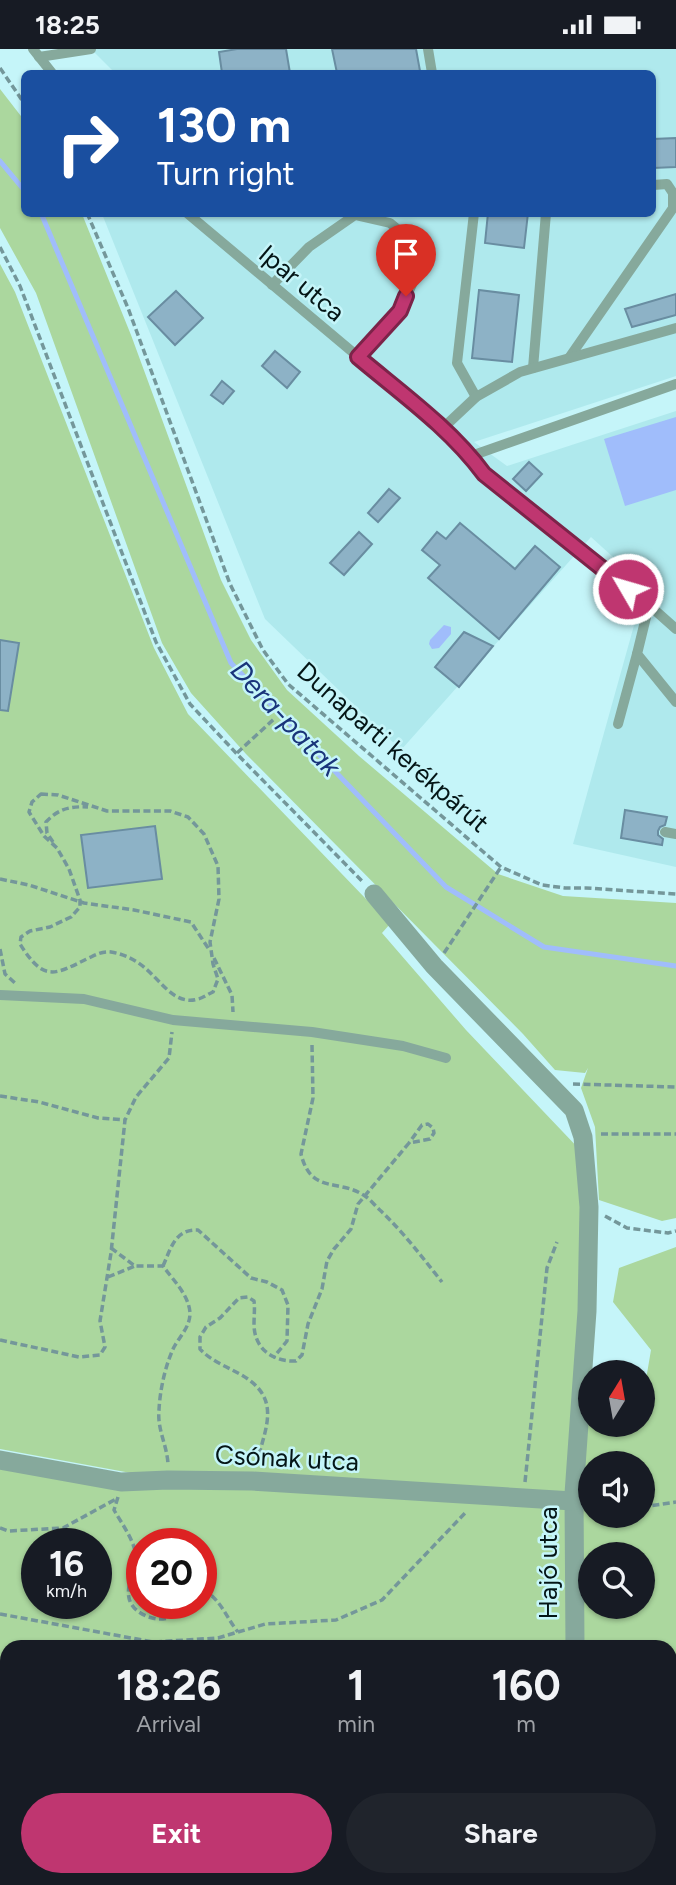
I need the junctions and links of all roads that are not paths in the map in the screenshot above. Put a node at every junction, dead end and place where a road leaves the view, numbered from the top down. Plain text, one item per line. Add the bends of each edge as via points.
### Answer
1 (91, 49) edge
2 (428, 49) edge
3 (36, 53) edge
4 (50, 70) edge
5 (432, 70) edge
6 (656, 185) edge
7 (192, 217) edge
8 (352, 217) edge
9 (364, 217) edge
10 (474, 217) edge
11 (546, 217) edge
12 (272, 285) junction
13 (676, 328) edge
14 (358, 357) junction
15 (569, 358) junction
16 (533, 368) junction
17 (676, 384) edge
18 (476, 397) junction
19 (443, 428) junction
20 (471, 456) junction
21 (649, 605) junction
22 (676, 629) edge
23 (637, 654) junction
24 (676, 702) edge
25 (618, 724) dead end
26 (665, 832) dead end
27 (676, 834) edge
28 (374, 894) road end
29 (0, 995) edge
30 (446, 1058) dead end
31 (0, 1460) edge
32 (573, 1501) junction
33 (575, 1640) edge

1 - 3 lane
2 - 5 lane
3 - 4 lane
6 - 15 lane via 667,184 673,193 673,208
7 - 12 lane, Ipar utca
8 - 12 lane via 309,247
9 - 14 lane via 390,223 413,241 417,261 400,311
10 - 18 lane via 457,363
11 - 16 lane
12 - 14 lane, Ipar utca
13 - 15 lane
14 - 19 lane, Ipar utca
15 - 16 lane
16 - 18 lane
17 - 20 lane
18 - 19 lane
19 - 20 lane, Ipar utca
20 - 21 lane, Ipar utca via 484,474
21 - 22 lane, Ipar utca
21 - 23 lane
23 - 24 lane
23 - 25 lane
26 - 27 lane
28 - 32 street, Hajó utca via 434,966 574,1110 583,1137 589,1207 587,1311
29 - 30 lane via 84,999 173,1020 312,1032
31 - 32 street, Csónak utca via 120,1490 168,1480 252,1481
32 - 33 street, Hajó utca

